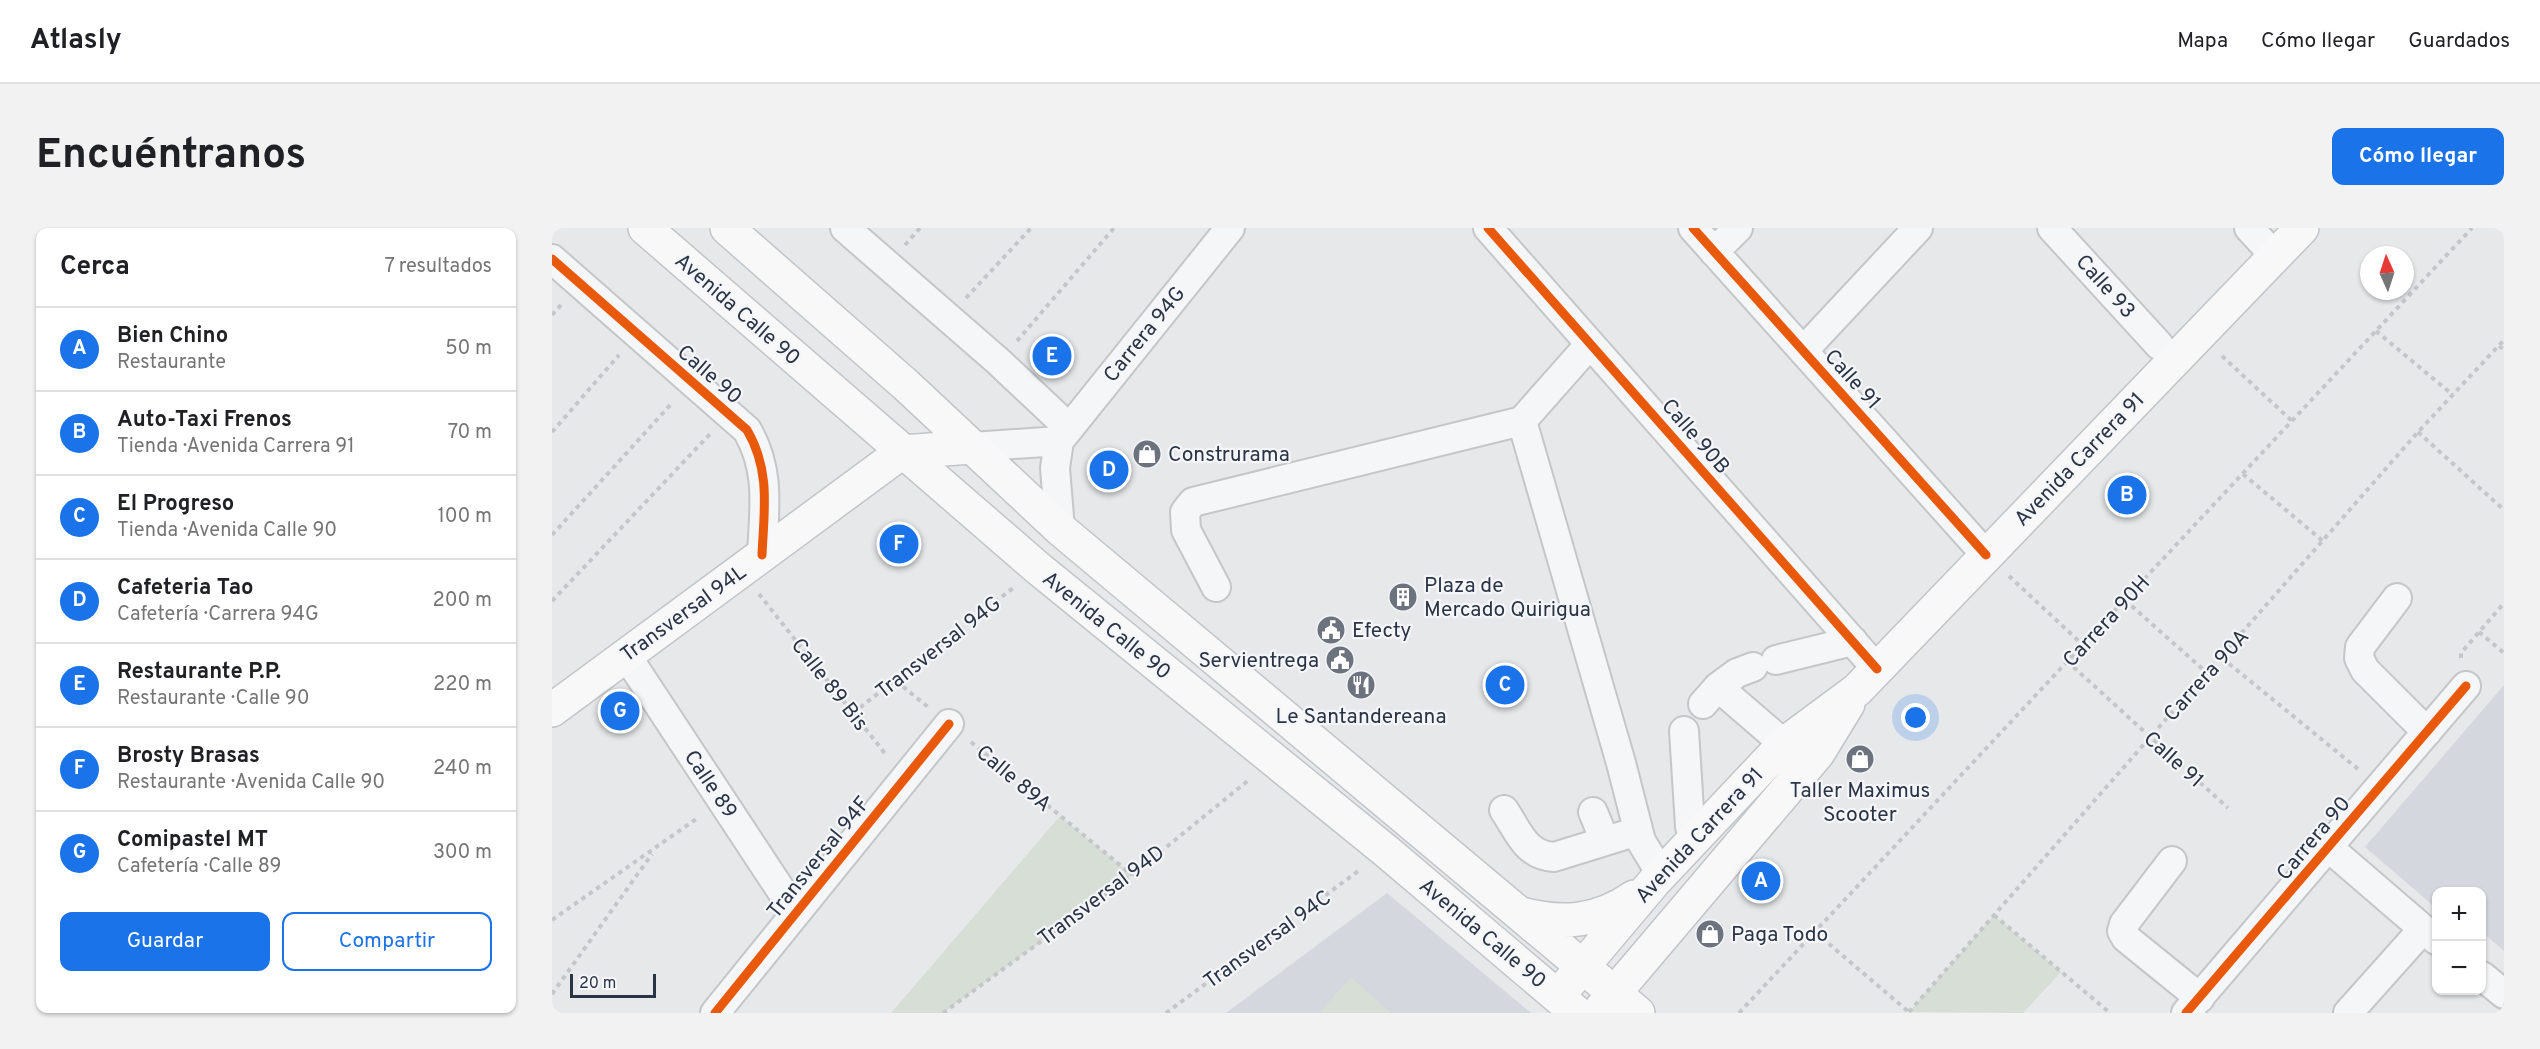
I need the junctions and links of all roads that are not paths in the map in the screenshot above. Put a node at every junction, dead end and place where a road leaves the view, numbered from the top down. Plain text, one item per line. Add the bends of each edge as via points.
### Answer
1 (645, 228) edge
2 (727, 228) edge
3 (845, 228) edge
4 (1230, 228) edge
5 (1488, 228) edge
6 (1693, 228) edge
7 (1738, 228) edge
8 (1918, 228) edge
9 (2052, 228) edge
10 (2249, 228) edge
11 (2302, 228) edge
12 (1714, 252) junction
13 (2275, 256) junction
14 (552, 259) edge
15 (1590, 344) junction
16 (2159, 345) dead end
17 (1803, 351) junction
18 (1522, 421) junction
19 (1063, 434) junction
20 (972, 447) junction
21 (902, 452) junction
22 (1060, 529) junction
23 (762, 555) junction
24 (1996, 564) junction
25 (1216, 587) dead end
26 (2397, 598) dead end
27 (1853, 641) junction
28 (626, 655) junction
29 (1867, 679) junction
30 (2466, 686) road end
31 (552, 710) edge
32 (949, 724) road end
33 (1684, 731) dead end
34 (2427, 732) junction
35 (1784, 744) junction
36 (1504, 810) dead end
37 (1593, 812) dead end
38 (1638, 831) junction
39 (1605, 841) junction
40 (1693, 841) junction
41 (2328, 848) junction
42 (2172, 861) dead end
43 (1658, 878) junction
44 (1516, 912) junction
45 (796, 913) junction
46 (2430, 934) edge
47 (1583, 966) junction
48 (2486, 980) edge
49 (2504, 994) edge
50 (1567, 1005) edge
51 (1617, 1006) edge
52 (2196, 1007) edge
53 (715, 1013) edge
54 (2348, 1013) edge

1 - 21 main road, Avenida Calle 90
2 - 20 main road, Avenida Calle 90
3 - 19 street via 999,362
4 - 19 street, Carrera 94G
5 - 15 street, Calle 90B
6 - 12 street, Calle 91
7 - 12 street
8 - 17 street
9 - 16 street, Calle 93
10 - 13 street
11 - 13 main road, Avenida Carrera 91
12 - 17 street, Calle 91
13 - 24 main road, Avenida Carrera 91
14 - 23 street, Calle 90 via 747,430 758,448 764,475
15 - 18 street
15 - 27 street, Calle 90B
17 - 24 street, Calle 91
18 - 25 street via 1193,502 1185,512 1186,530
18 - 38 street
19 - 20 street
19 - 22 street via 1055,468
20 - 21 main road
20 - 22 main road, Avenida Calle 90
21 - 23 main road, Transversal 94L
21 - 50 main road, Avenida Calle 90
22 - 44 main road, Avenida Calle 90
23 - 28 main road, Transversal 94L
24 - 29 main road, Avenida Carrera 91
26 - 34 street via 2360,647 2360,658 2365,670
27 - 29 street, Calle 90B
27 - 35 street via 1737,673 1710,696
28 - 31 main road, Transversal 94L
28 - 45 street, Calle 89
29 - 35 main road, Avenida Carrera 91
29 - 51 main road, Avenida Carrera 91 via 1818,753
30 - 34 street, Carrera 90
32 - 45 street, Transversal 94F
33 - 40 street
34 - 41 street, Carrera 90
35 - 40 main road, Avenida Carrera 91
36 - 39 street via 1532,851 1542,856 1554,858
37 - 39 street
38 - 39 street
38 - 43 street
40 - 43 main road, Avenida Carrera 91
41 - 46 street
41 - 52 street, Carrera 90
42 - 52 street via 2122,931
43 - 44 main road via 1604,915 1582,920 1540,919
43 - 47 main road, Avenida Carrera 91
44 - 47 main road, Avenida Calle 90
45 - 53 street, Transversal 94F
46 - 54 street
47 - 50 main road, Avenida Carrera 91
47 - 51 main road, Avenida Calle 90
48 - 49 street

